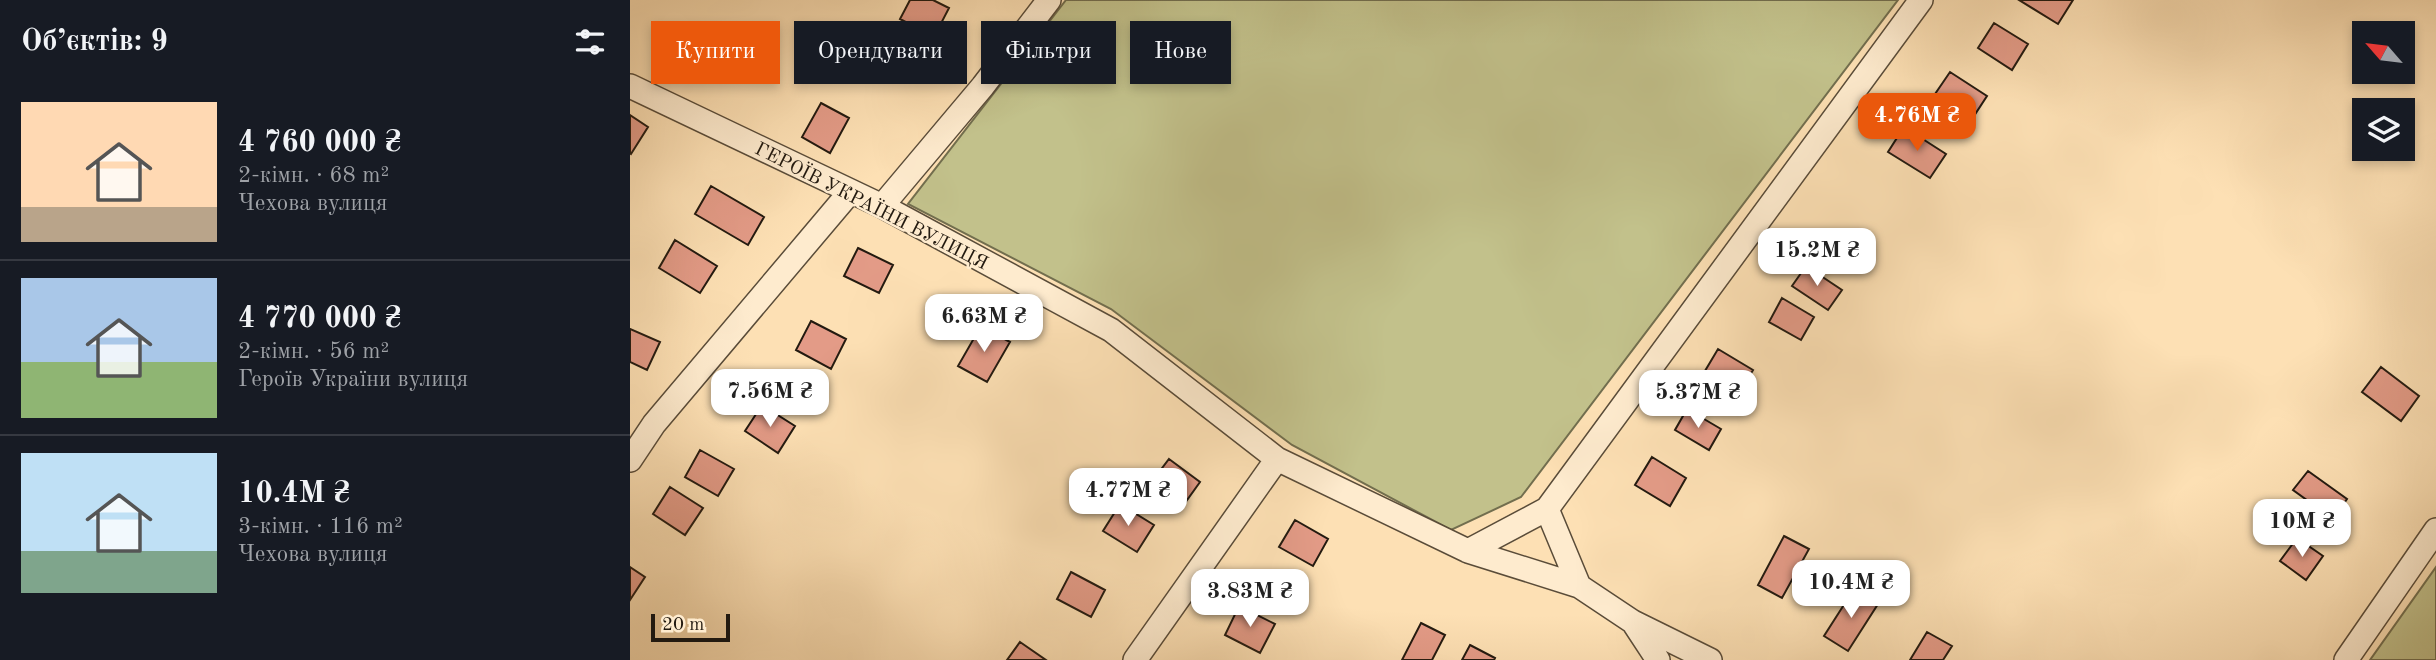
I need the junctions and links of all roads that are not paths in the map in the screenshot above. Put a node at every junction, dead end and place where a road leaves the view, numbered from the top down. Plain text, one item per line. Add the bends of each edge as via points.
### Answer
1 (1049, 0) edge
2 (1921, 0) edge
3 (630, 86) edge
4 (850, 192) junction
5 (882, 206) junction
6 (1277, 459) junction
7 (630, 460) edge
8 (1547, 509) junction
9 (2436, 530) edge
10 (1468, 551) junction
11 (1578, 586) junction
12 (1633, 622) junction
13 (1135, 660) edge
14 (1658, 660) edge
15 (1710, 660) edge
16 (2346, 660) edge

1 - 5 street
2 - 8 street
3 - 4 street, ГЕРОЇВ УКРАЇНИ ВУЛИЦЯ
4 - 5 street, ГЕРОЇВ УКРАЇНИ ВУЛИЦЯ
4 - 7 street via 654,424
5 - 6 street, ГЕРОЇВ УКРАЇНИ ВУЛИЦЯ via 1111,330
6 - 10 street, ГЕРОЇВ УКРАЇНИ ВУЛИЦЯ
6 - 13 street
8 - 10 street
8 - 11 street
9 - 16 street
10 - 11 street, ГЕРОЇВ УКРАЇНИ ВУЛИЦЯ
11 - 12 street, ГЕРОЇВ УКРАЇНИ ВУЛИЦЯ
12 - 14 street
12 - 15 street, ГЕРОЇВ УКРАЇНИ ВУЛИЦЯ

